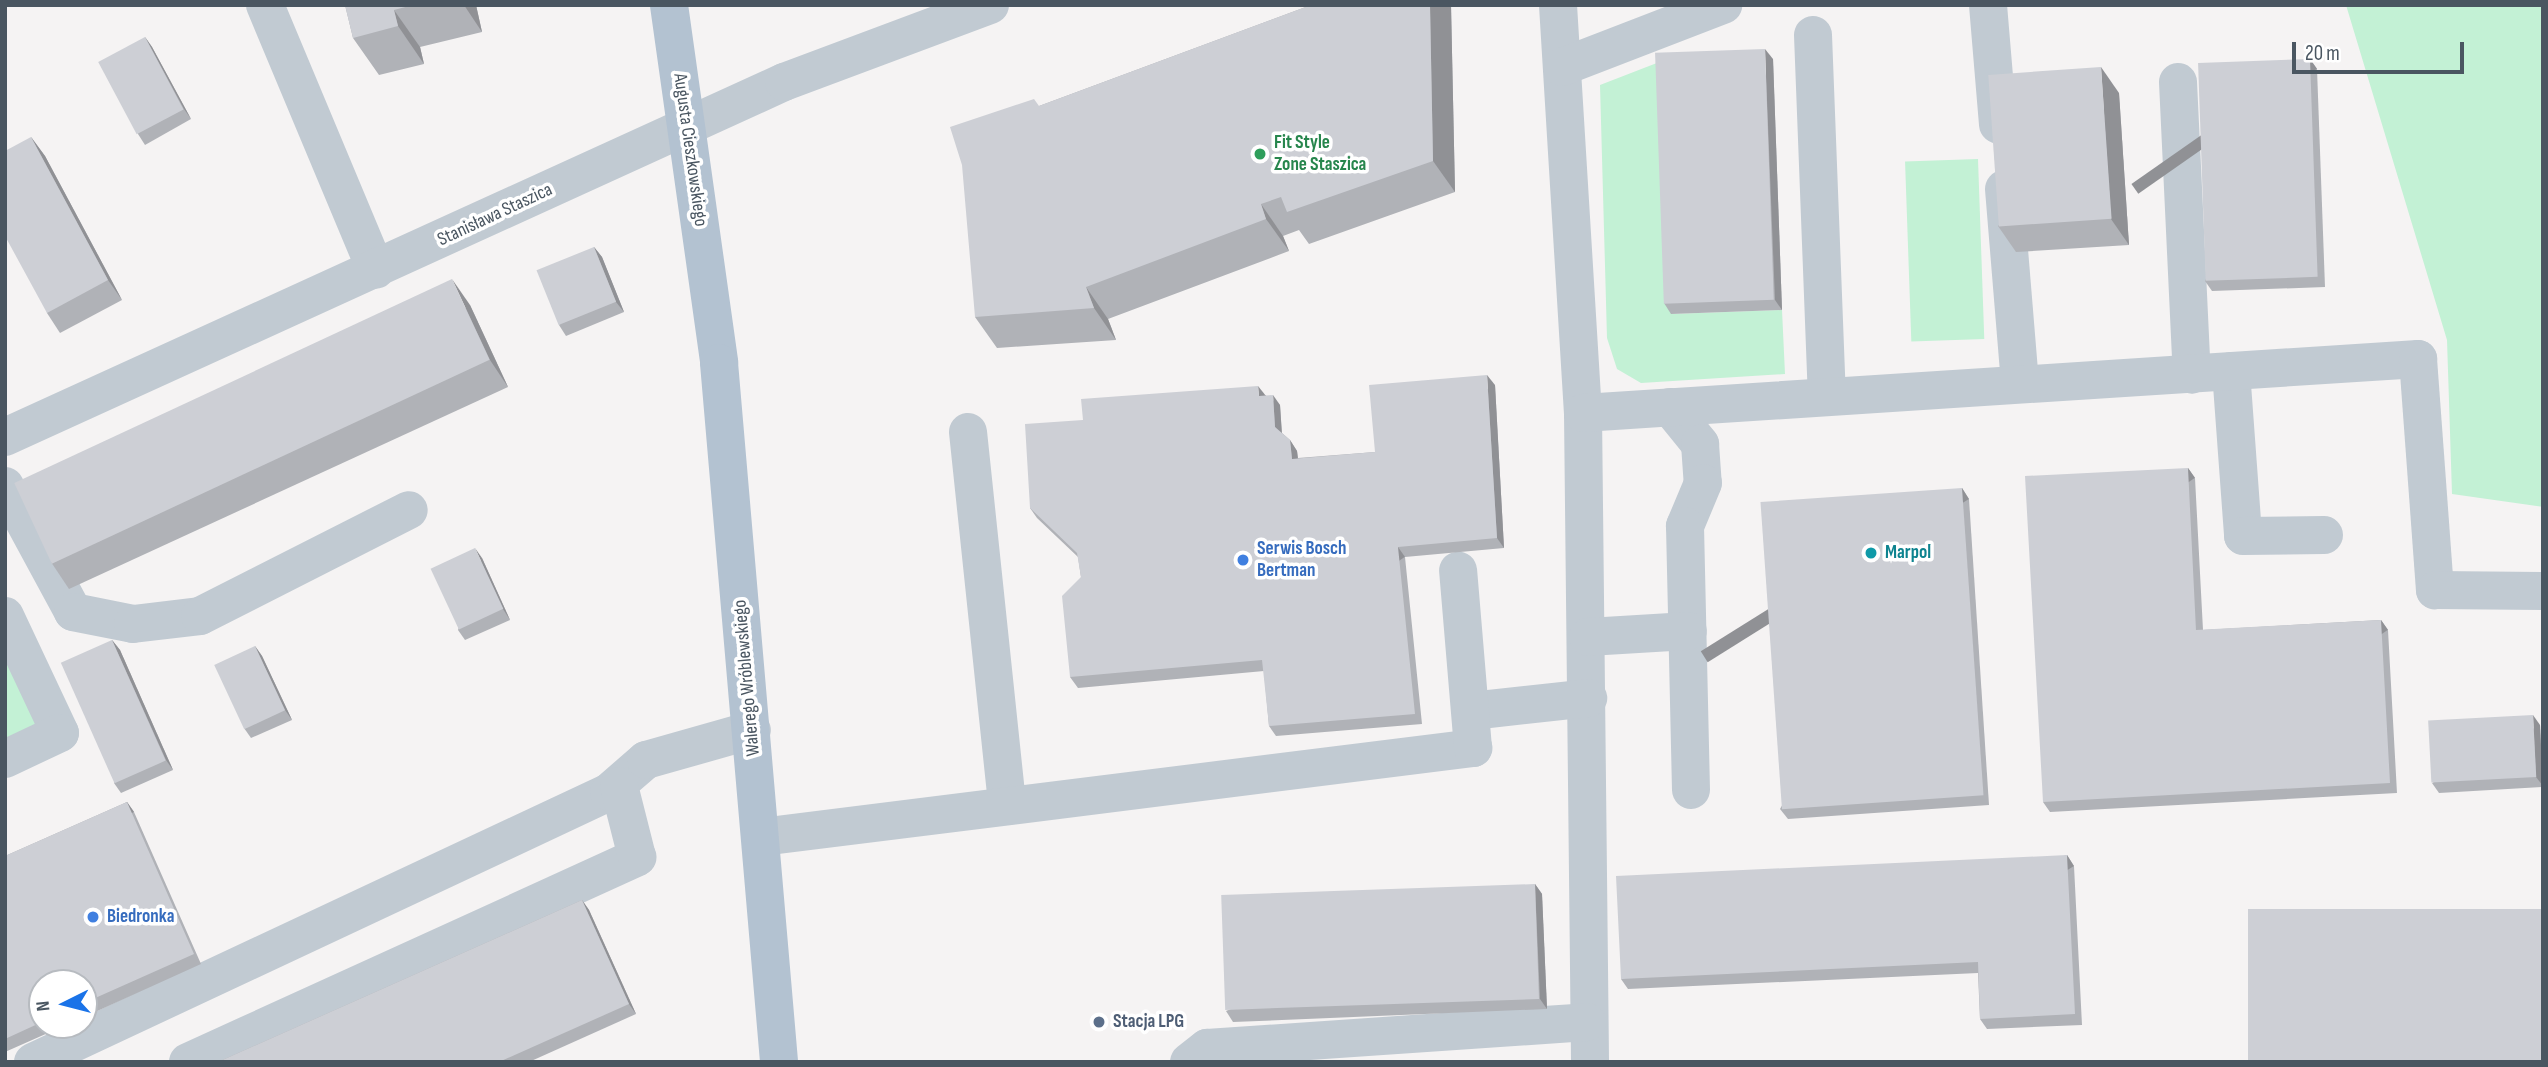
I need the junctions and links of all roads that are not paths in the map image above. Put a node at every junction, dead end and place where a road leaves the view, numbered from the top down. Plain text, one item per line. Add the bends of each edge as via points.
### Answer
1 (265, 5) edge
2 (668, 5) edge
3 (990, 5) edge
4 (1558, 5) edge
5 (1723, 5) edge
6 (1988, 5) edge
7 (936, 15) edge
8 (1813, 35) dead end
9 (1562, 67) junction
10 (2178, 82) dead end
11 (686, 127) junction
12 (376, 270) junction
13 (712, 295) joint
14 (2231, 371) junction
15 (2192, 374) junction
16 (2021, 382) junction
17 (1827, 396) junction
18 (1670, 407) junction
19 (1583, 413) junction
20 (968, 432) dead end
21 (5, 438) edge
22 (5, 486) edge
23 (410, 510) dead end
24 (2324, 535) dead end
25 (1458, 571) dead end
26 (2543, 591) edge
27 (5, 616) edge
28 (1688, 631) junction
29 (1588, 638) junction
30 (1588, 698) junction
31 (1471, 711) junction
32 (752, 730) junction
33 (5, 759) edge
34 (619, 786) junction
35 (1691, 790) dead end
36 (1007, 806) junction
37 (762, 837) junction
38 (1587, 1021) junction
39 (33, 1062) edge
40 (188, 1062) edge
41 (779, 1062) edge
42 (1189, 1062) edge
43 (1590, 1062) edge
44 (1617, 1062) edge

1 - 12 street
2 - 11 main road, Augusta Cieszkowskiego
3 - 7 street, Stanisława Staszica
4 - 9 street
5 - 9 street
6 - 16 street
7 - 11 street, Stanisława Staszica
8 - 17 street
9 - 19 street
10 - 15 street
11 - 12 street, Stanisława Staszica
11 - 13 main road, Augusta Cieszkowskiego
12 - 21 street, Stanisława Staszica
13 - 32 main road, Walerego Wróblewskiego
14 - 15 street
14 - 24 street via 2243,536
14 - 26 street via 2418,359 2435,590
15 - 16 street
16 - 17 street
17 - 18 street
18 - 19 street
18 - 28 street via 1700,444 1703,483 1685,526
19 - 29 street
20 - 36 street
22 - 23 street via 74,611 133,624 200,616
25 - 31 street
27 - 33 street via 60,733
28 - 29 street
28 - 35 street
29 - 30 street
30 - 31 street
30 - 38 street
31 - 36 street via 1474,748
32 - 34 street via 646,760
32 - 37 main road, Walerego Wróblewskiego
34 - 39 street
34 - 40 street via 637,857
36 - 37 street
37 - 41 main road, Walerego Wróblewskiego
38 - 42 street via 1207,1048
38 - 43 street
38 - 44 street

